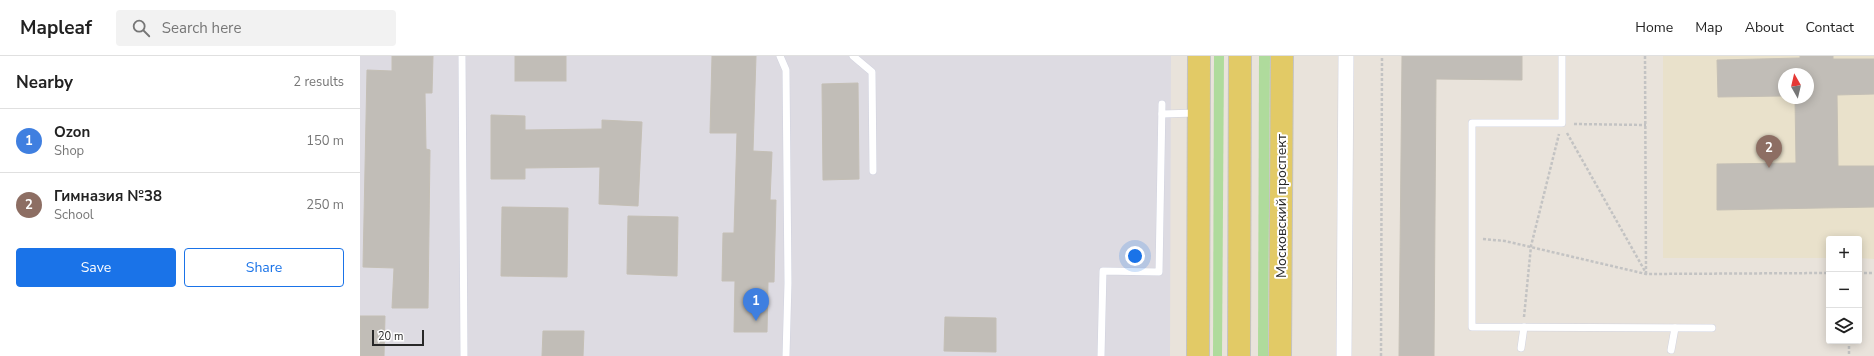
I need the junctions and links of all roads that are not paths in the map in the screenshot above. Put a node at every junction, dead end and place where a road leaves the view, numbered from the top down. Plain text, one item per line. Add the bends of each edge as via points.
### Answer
1 (462, 56) edge
2 (780, 56) edge
3 (853, 56) edge
4 (1199, 56) edge
5 (1240, 56) edge
6 (1282, 56) edge
7 (1346, 56) edge
8 (1562, 56) edge
9 (1162, 104) dead end
10 (1199, 113) junction
11 (1162, 114) junction
12 (873, 171) dead end
13 (1524, 327) junction
14 (1675, 328) junction
15 (1712, 328) dead end
16 (1520, 348) dead end
17 (1671, 350) dead end
18 (464, 356) edge
19 (786, 356) edge
20 (1101, 356) edge
21 (1198, 356) edge
22 (1239, 356) edge
23 (1280, 356) edge
24 (1344, 356) edge

1 - 18 lane
2 - 19 lane via 786,70
3 - 12 lane via 872,72
4 - 10 main road
5 - 22 main road
6 - 23 main road, Московский проспект
7 - 24 street
8 - 13 lane via 1562,123 1472,123 1472,327
9 - 11 lane
10 - 11 lane
10 - 21 main road
11 - 20 lane via 1159,272 1103,271
13 - 14 lane
13 - 16 lane
14 - 15 lane
14 - 17 lane

